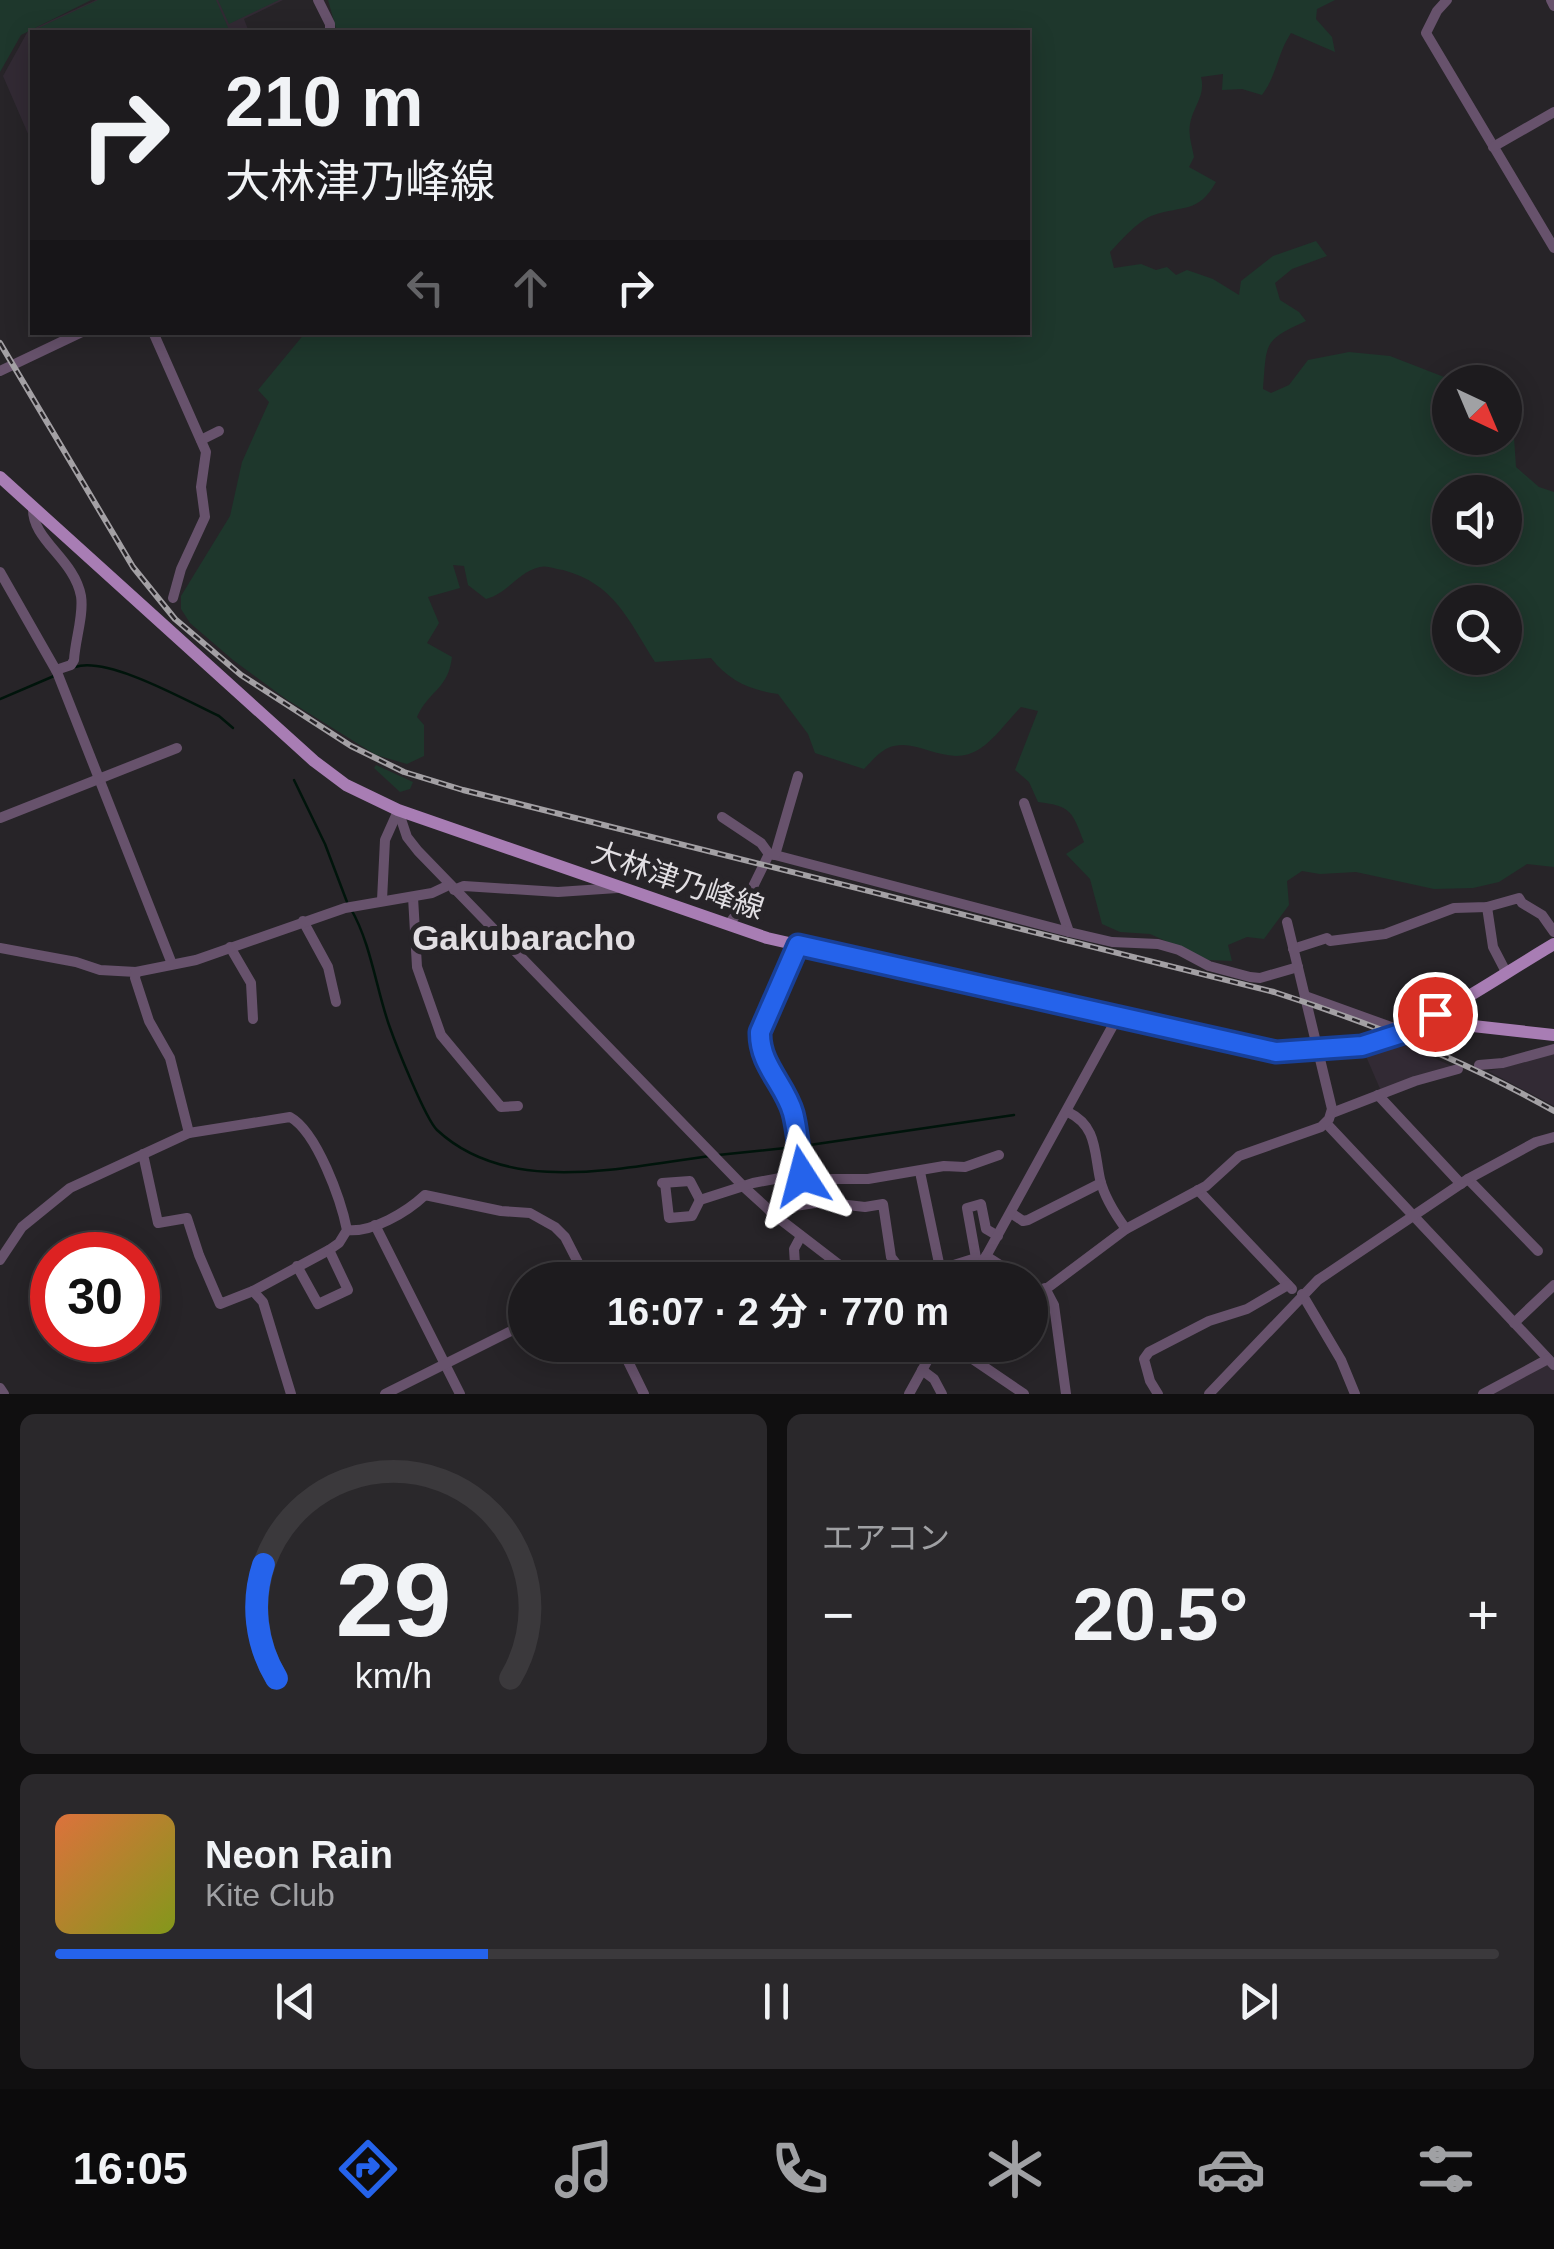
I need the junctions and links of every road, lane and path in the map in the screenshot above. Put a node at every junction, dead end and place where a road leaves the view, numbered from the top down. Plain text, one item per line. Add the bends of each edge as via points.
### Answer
1 (318, 0) edge
2 (1447, 0) edge
3 (330, 30) edge
4 (1554, 112) edge
5 (1493, 148) junction
6 (1554, 248) edge
7 (76, 335) edge
8 (154, 335) edge
9 (0, 371) edge
10 (219, 431) dead end
11 (201, 440) junction
12 (0, 477) edge
13 (33, 507) junction
14 (0, 572) edge
15 (174, 598) dead end
16 (57, 673) junction
17 (177, 748) dead end
18 (798, 776) dead end
19 (100, 779) junction
20 (1024, 804) dead end
21 (398, 810) junction
22 (722, 817) dead end
23 (0, 818) edge
24 (772, 854) junction
25 (623, 887) junction
26 (451, 888) junction
27 (413, 897) junction
28 (382, 900) junction
29 (1487, 907) junction
30 (304, 921) junction
31 (1287, 922) dead end
32 (729, 924) junction
33 (1069, 932) junction
34 (1554, 932) edge
35 (1554, 944) edge
36 (798, 945) junction
37 (230, 947) junction
38 (0, 948) edge
39 (1293, 950) junction
40 (172, 964) junction
41 (1298, 967) junction
42 (136, 972) junction
43 (1506, 972) junction
44 (1305, 996) junction
45 (336, 1002) dead end
46 (1117, 1018) junction
47 (253, 1019) dead end
48 (1406, 1032) junction
49 (1554, 1035) edge
50 (1554, 1049) edge
51 (1317, 1050) junction
52 (1479, 1064) dead end
53 (1458, 1069) dead end
54 (1378, 1096) junction
55 (518, 1106) dead end
56 (1068, 1112) junction
57 (1329, 1118) junction
58 (189, 1134) junction
59 (1554, 1137) edge
60 (144, 1154) junction
61 (998, 1155) dead end
62 (920, 1172) junction
63 (802, 1176) junction
64 (1465, 1182) junction
65 (1101, 1183) junction
66 (745, 1188) junction
67 (1198, 1190) junction
68 (700, 1200) junction
69 (770, 1210) junction
70 (1011, 1213) junction
71 (1412, 1215) junction
72 (374, 1225) junction
73 (1126, 1228) junction
74 (348, 1230) junction
75 (801, 1236) junction
76 (998, 1236) junction
77 (328, 1250) junction
78 (1538, 1251) dead end
79 (982, 1259) junction
80 (0, 1260) edge
81 (577, 1262) edge
82 (795, 1262) edge
83 (836, 1262) edge
84 (894, 1262) edge
85 (939, 1262) edge
86 (968, 1262) edge
87 (981, 1262) edge
88 (991, 1262) edge
89 (298, 1266) junction
90 (1288, 1285) junction
91 (1554, 1285) edge
92 (1048, 1286) edge
93 (253, 1290) junction
94 (1048, 1294) edge
95 (1301, 1295) junction
96 (1514, 1323) junction
97 (508, 1332) edge
98 (628, 1362) edge
99 (926, 1362) edge
100 (977, 1362) edge
101 (1551, 1362) edge
102 (445, 1364) junction
103 (922, 1370) junction
104 (291, 1394) edge
105 (385, 1394) edge
106 (460, 1394) edge
107 (644, 1394) edge
108 (909, 1394) edge
109 (942, 1394) edge
110 (1024, 1394) edge
111 (1066, 1394) edge
112 (1158, 1394) edge
113 (1209, 1394) edge
114 (1355, 1394) edge
115 (1483, 1394) edge

1 - 3 street
2 - 5 street via 1426,33
4 - 5 street
5 - 6 street
7 - 9 street
8 - 11 street
10 - 11 street
11 - 15 street via 205,517
12 - 13 main road, 大林津乃峰線
13 - 16 street via 38,530 68,564 82,600 74,660
13 - 21 main road, 大林津乃峰線 via 314,760
14 - 16 street
16 - 19 street
17 - 19 street
18 - 24 street
19 - 23 street
19 - 40 street
20 - 33 street
21 - 25 main road, 大林津乃峰線
21 - 26 street via 411,844
21 - 28 street via 385,840
22 - 24 street
24 - 32 street
24 - 33 street
25 - 26 street
25 - 32 main road, 大林津乃峰線
26 - 27 street
26 - 66 street
27 - 28 street
27 - 55 street via 418,966 441,1035 501,1107
28 - 30 street
29 - 34 street via 1519,898
29 - 39 street via 1454,908 1385,934 1328,938
29 - 43 street via 1493,947
30 - 37 street
30 - 45 street via 328,967
31 - 39 street
32 - 36 main road, 大林津乃峰線
33 - 41 street via 1158,944 1250,978
35 - 43 main road, 大林津乃峰線
36 - 46 main road, 大林津乃峰線
36 - 63 street via 760,1040 792,1110
37 - 40 street
37 - 47 street via 252,983
38 - 42 street
39 - 41 street
40 - 42 street
41 - 44 street
42 - 58 street via 149,1021 170,1058
43 - 48 main road, 大林津乃峰線
44 - 48 street
44 - 51 street
46 - 51 main road, 大林津乃峰線 via 1255,1049
46 - 56 street
48 - 49 main road via 1470,1025
48 - 51 main road, 大林津乃峰線
50 - 52 street
51 - 57 street
53 - 54 street
54 - 57 street
54 - 64 street
56 - 65 street via 1084,1122 1097,1146
56 - 70 street
57 - 67 street via 1242,1155
57 - 71 street
58 - 60 street
58 - 74 street via 290,1117 311,1137
59 - 64 street
60 - 80 street via 59,1194 22,1227
60 - 93 street via 158,1223 187,1218 220,1304
61 - 62 street via 964,1168
62 - 63 street via 841,1180
62 - 85 street
63 - 66 street
64 - 71 street
64 - 78 street
65 - 70 street via 1028,1220
65 - 73 street
66 - 68 street
66 - 69 street
67 - 73 street
67 - 90 street
68 - 68 street via 692,1216 668,1218 662,1183 690,1181
69 - 75 street
69 - 84 street via 821,1202 883,1204
70 - 76 street
71 - 95 street
71 - 96 street
72 - 74 street
72 - 81 street via 425,1195 530,1213 555,1226
72 - 102 street
73 - 92 street
74 - 77 street
75 - 82 street
75 - 83 street
76 - 79 street
76 - 79 street via 986,1229 982,1204 967,1208
77 - 89 street
77 - 89 street via 348,1290 318,1304
79 - 86 street
79 - 87 street
79 - 88 street
89 - 93 street
90 - 95 street
90 - 112 street via 1150,1352 1146,1372
91 - 96 street
93 - 104 street via 263,1302
94 - 111 street
95 - 113 street
95 - 114 street
96 - 101 street
97 - 102 street
98 - 107 street
99 - 103 street
100 - 110 street
101 - 115 street
102 - 105 street
102 - 106 street
103 - 108 street
103 - 109 street

